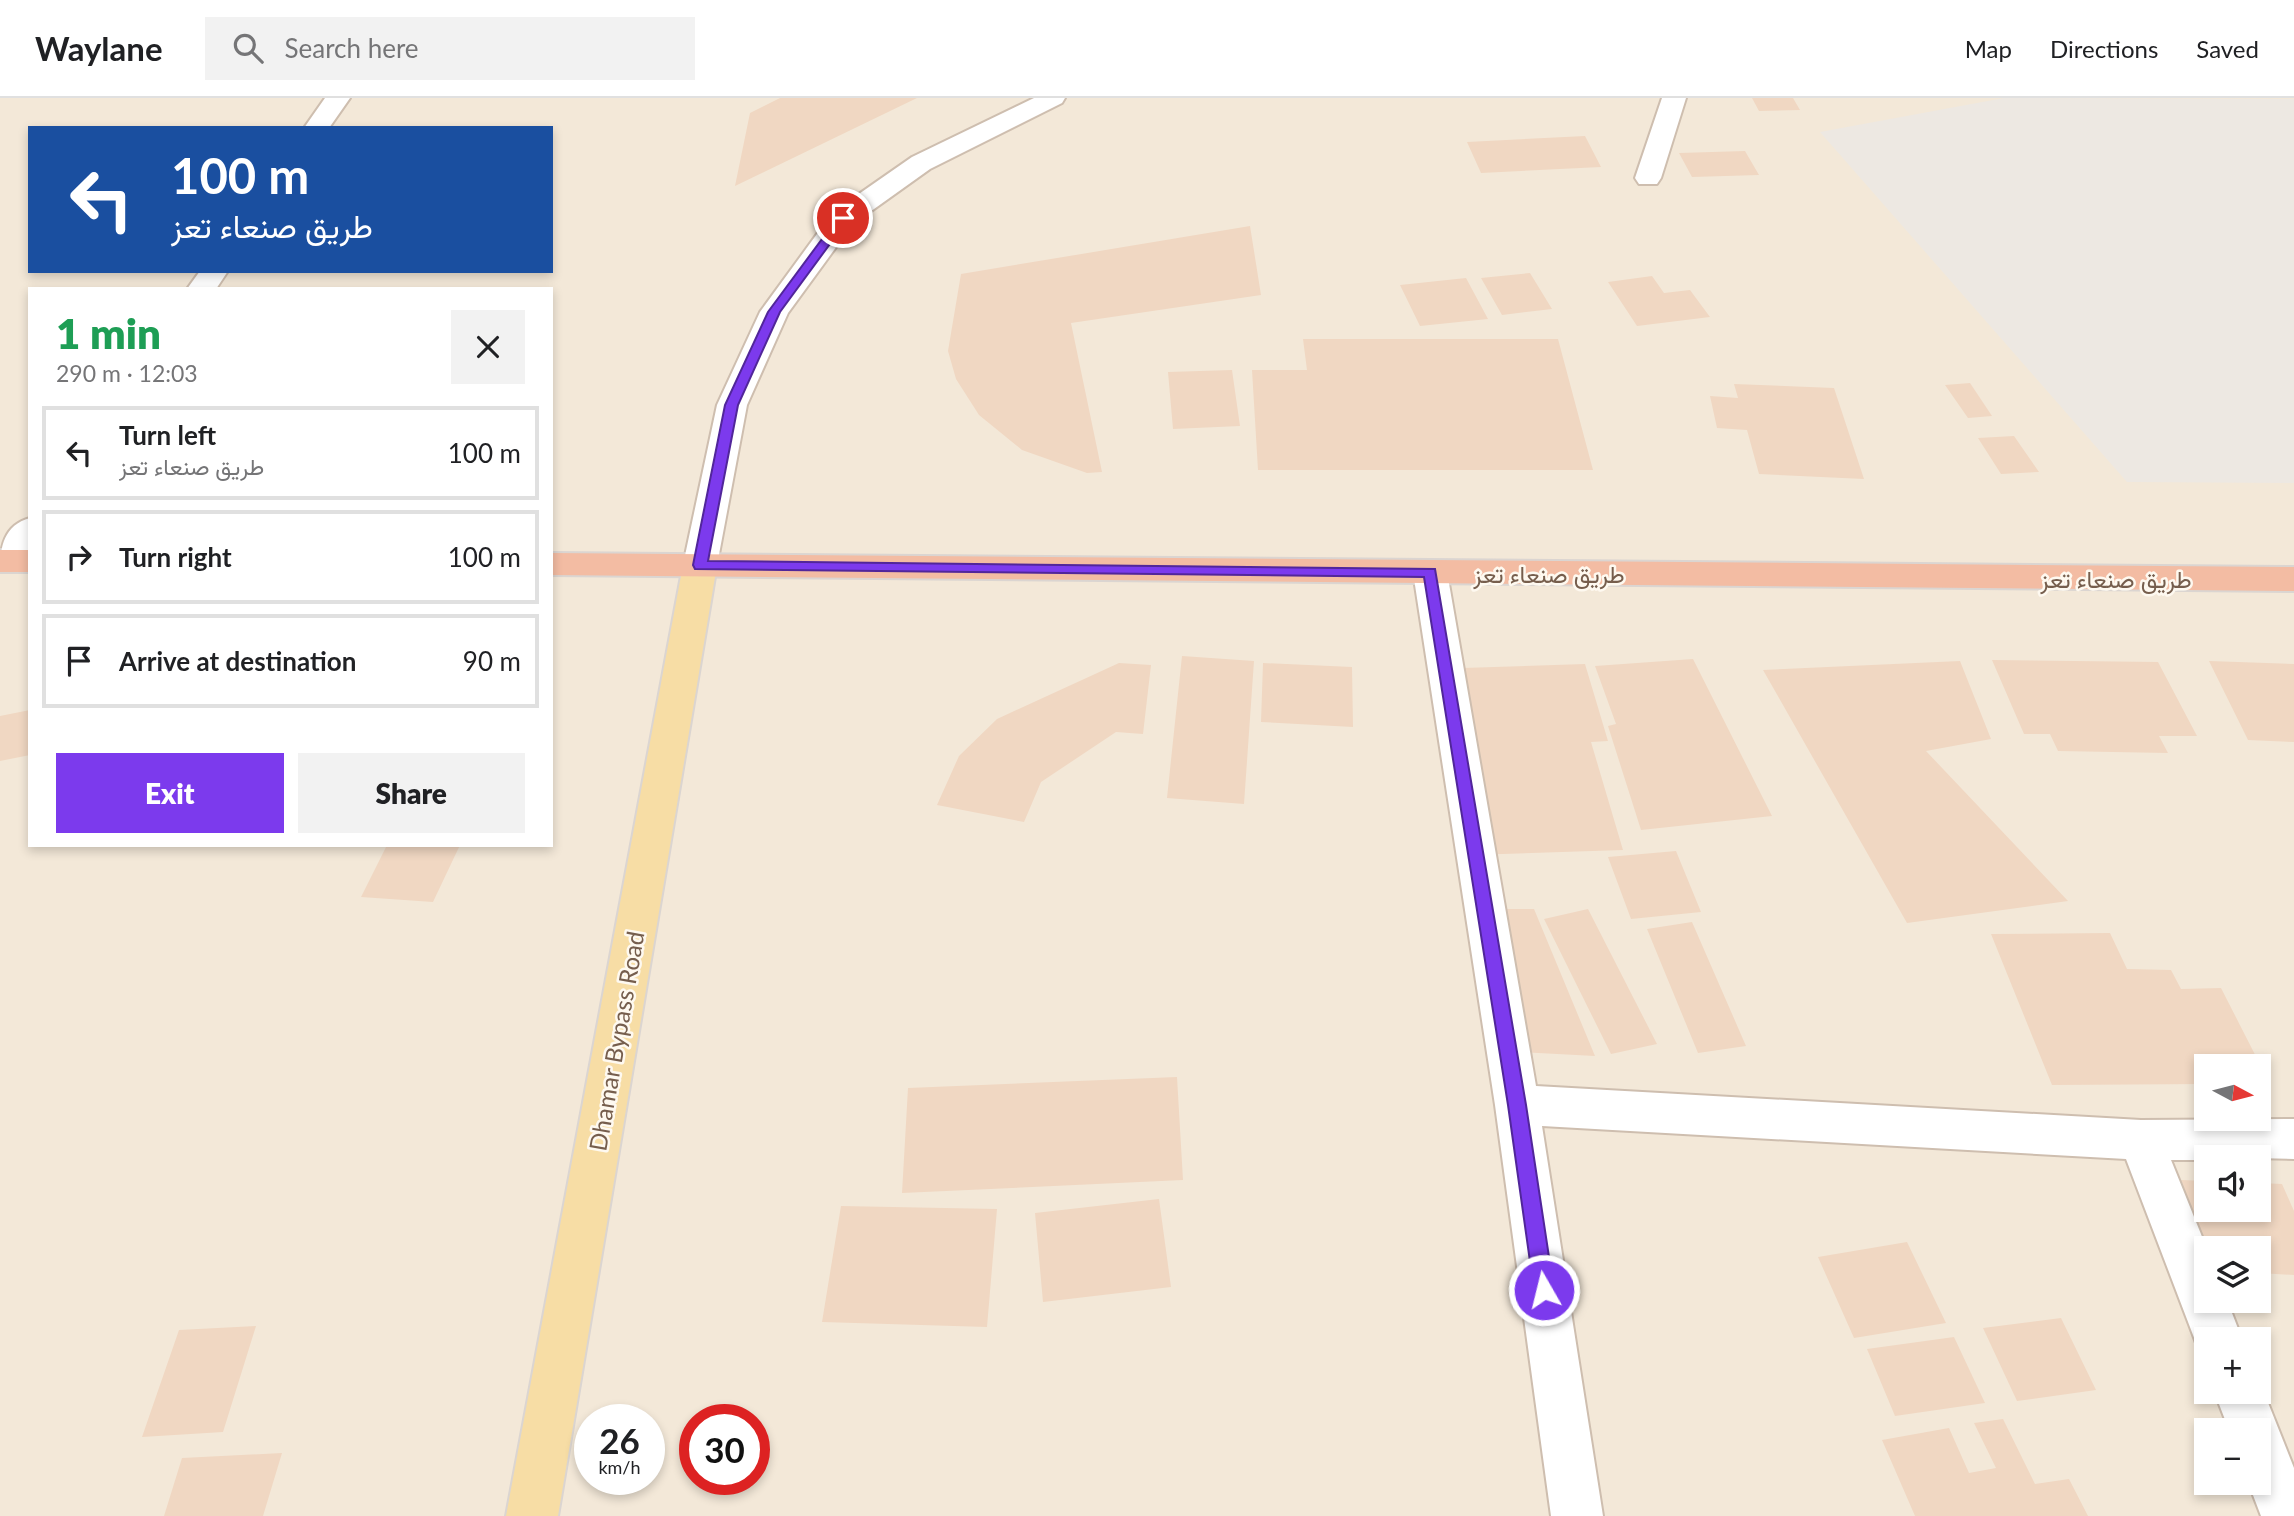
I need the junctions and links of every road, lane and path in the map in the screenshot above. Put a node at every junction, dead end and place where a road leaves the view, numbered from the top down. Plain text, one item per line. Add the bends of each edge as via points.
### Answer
1 (338, 98) edge
2 (1053, 98) edge
3 (1674, 98) edge
4 (317, 126) edge
5 (1648, 178) dead end
6 (28, 533) edge
7 (12, 561) edge
8 (553, 564) edge
9 (700, 565) junction
10 (1430, 572) junction
11 (2294, 579) edge
12 (1517, 1105) junction
13 (2294, 1139) edge
14 (2141, 1140) junction
15 (2213, 1327) edge
16 (2271, 1475) edge
17 (532, 1516) edge
18 (1577, 1516) edge
19 (2287, 1516) edge

1 - 4 street
2 - 9 street via 921,163 843,218 774,312 732,405
3 - 5 street
6 - 7 street
8 - 9 highway, طريق صنعاء تعز
9 - 10 highway, طريق صنعاء تعز
9 - 17 main road, Dhamar Bypass Road
10 - 11 highway, طريق صنعاء تعز
10 - 12 street
12 - 14 street
12 - 18 street
13 - 14 street
14 - 15 street
16 - 19 street

